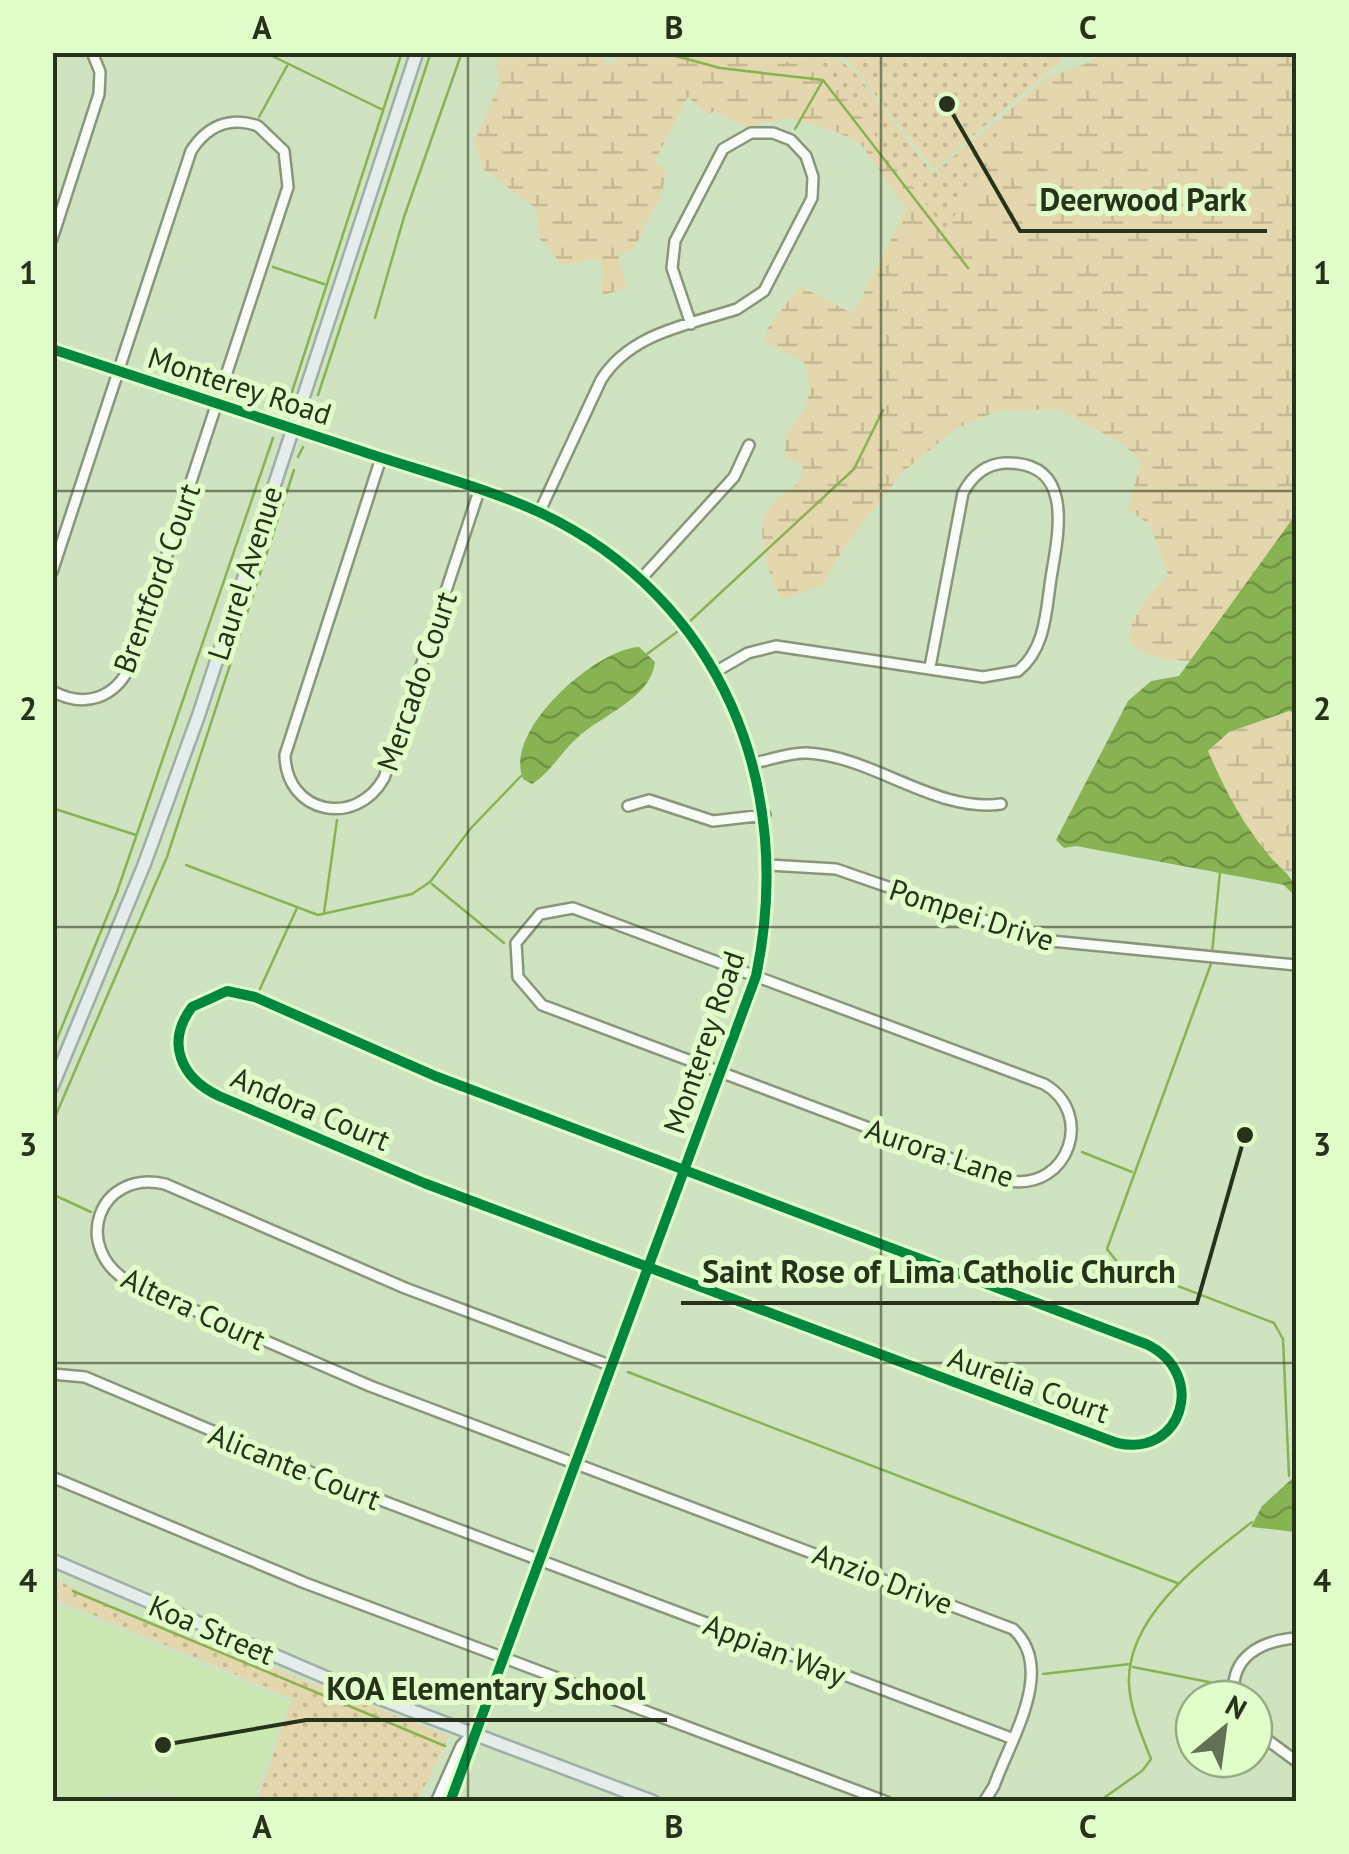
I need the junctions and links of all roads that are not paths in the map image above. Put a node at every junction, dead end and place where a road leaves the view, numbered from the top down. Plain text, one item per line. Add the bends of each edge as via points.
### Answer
1 (92, 52) edge
2 (416, 52) edge
3 (52, 239) edge
4 (691, 324) junction
5 (52, 349) edge
6 (119, 371) junction
7 (217, 404) junction
8 (292, 428) junction
9 (749, 445) dead end
10 (380, 458) junction
11 (479, 491) junction
12 (539, 512) junction
13 (52, 572) edge
14 (640, 580) junction
15 (930, 668) junction
16 (715, 672) junction
17 (52, 691) edge
18 (754, 763) junction
19 (1001, 804) dead end
20 (628, 806) dead end
21 (765, 815) junction
22 (769, 865) junction
23 (1296, 966) edge
24 (756, 976) junction
25 (722, 1074) junction
26 (52, 1087) edge
27 (685, 1171) junction
28 (648, 1268) junction
29 (612, 1366) junction
30 (52, 1374) edge
31 (575, 1462) junction
32 (52, 1477) edge
33 (52, 1560) edge
34 (538, 1560) junction
35 (1296, 1638) edge
36 (502, 1657) junction
37 (1235, 1679) edge
38 (472, 1734) junction
39 (1011, 1738) junction
40 (1274, 1745) edge
41 (1296, 1761) edge
42 (436, 1802) edge
43 (450, 1802) edge
44 (654, 1802) edge
45 (887, 1802) edge
46 (984, 1802) edge

1 - 3 street via 99,94
2 - 8 main road, Laurel Avenue
4 - 4 street via 758,298 810,206 810,166 782,136 751,132 723,149 677,236 672,268
4 - 12 street via 637,343 610,366
5 - 6 street, Monterey Road
6 - 7 street, Monterey Road
6 - 7 street, Brentford Court via 191,151 215,126 250,122 281,144 290,176
6 - 13 street
7 - 8 street, Monterey Road
7 - 17 street, Brentford Court via 128,672 94,699
8 - 10 street, Monterey Road
8 - 26 main road, Laurel Avenue via 198,717
9 - 14 street via 734,478
10 - 11 street, Monterey Road
10 - 11 street, Mercado Court via 284,755 289,781 318,807 359,804 384,778
11 - 12 street, Monterey Road
12 - 14 street, Monterey Road
14 - 16 street, Monterey Road
15 - 15 street via 1001,677 1024,666 1038,646 1060,510 1054,488 1034,469 996,464 963,493
15 - 16 street via 776,646
16 - 18 street, Monterey Road
18 - 19 street via 806,753 952,798
18 - 21 street, Monterey Road
20 - 21 street via 649,800 724,822
21 - 22 street, Monterey Road
22 - 23 street, Pompei Drive via 836,869 1041,940
22 - 24 street, Monterey Road
24 - 25 street, Monterey Road
24 - 25 street, Aurora Lane via 573,908 540,914 516,944 518,978 537,1002
24 - 25 street, Aurora Lane via 1044,1084 1070,1114 1068,1151 1046,1176 1010,1181
25 - 27 street, Monterey Road
27 - 28 street, Monterey Road
27 - 28 street, Andora Court via 436,1076 250,995 208,996 181,1025 181,1061 208,1091
27 - 28 street, Aurelia Court via 1156,1349 1179,1375 1180,1409 1152,1440 1117,1443
28 - 29 street, Monterey Road
29 - 31 street, Monterey Road
29 - 31 street, Altera Court via 405,1288 164,1184 128,1186 100,1212 100,1254 129,1282 370,1386
30 - 34 street, Alicante Court via 85,1376 266,1456
31 - 34 street, Monterey Road
31 - 39 street, Anzio Drive via 1013,1629 1028,1648 1033,1670
32 - 36 street
33 - 38 main road, Koa Street
34 - 36 street, Monterey Road
34 - 39 street, Appian Way
35 - 37 street via 1264,1642 1247,1655
36 - 38 street, Monterey Road
36 - 45 street
38 - 42 street
38 - 43 street via 471,1754
38 - 44 main road, Koa Street
39 - 46 street, Anzio Drive
40 - 41 street

